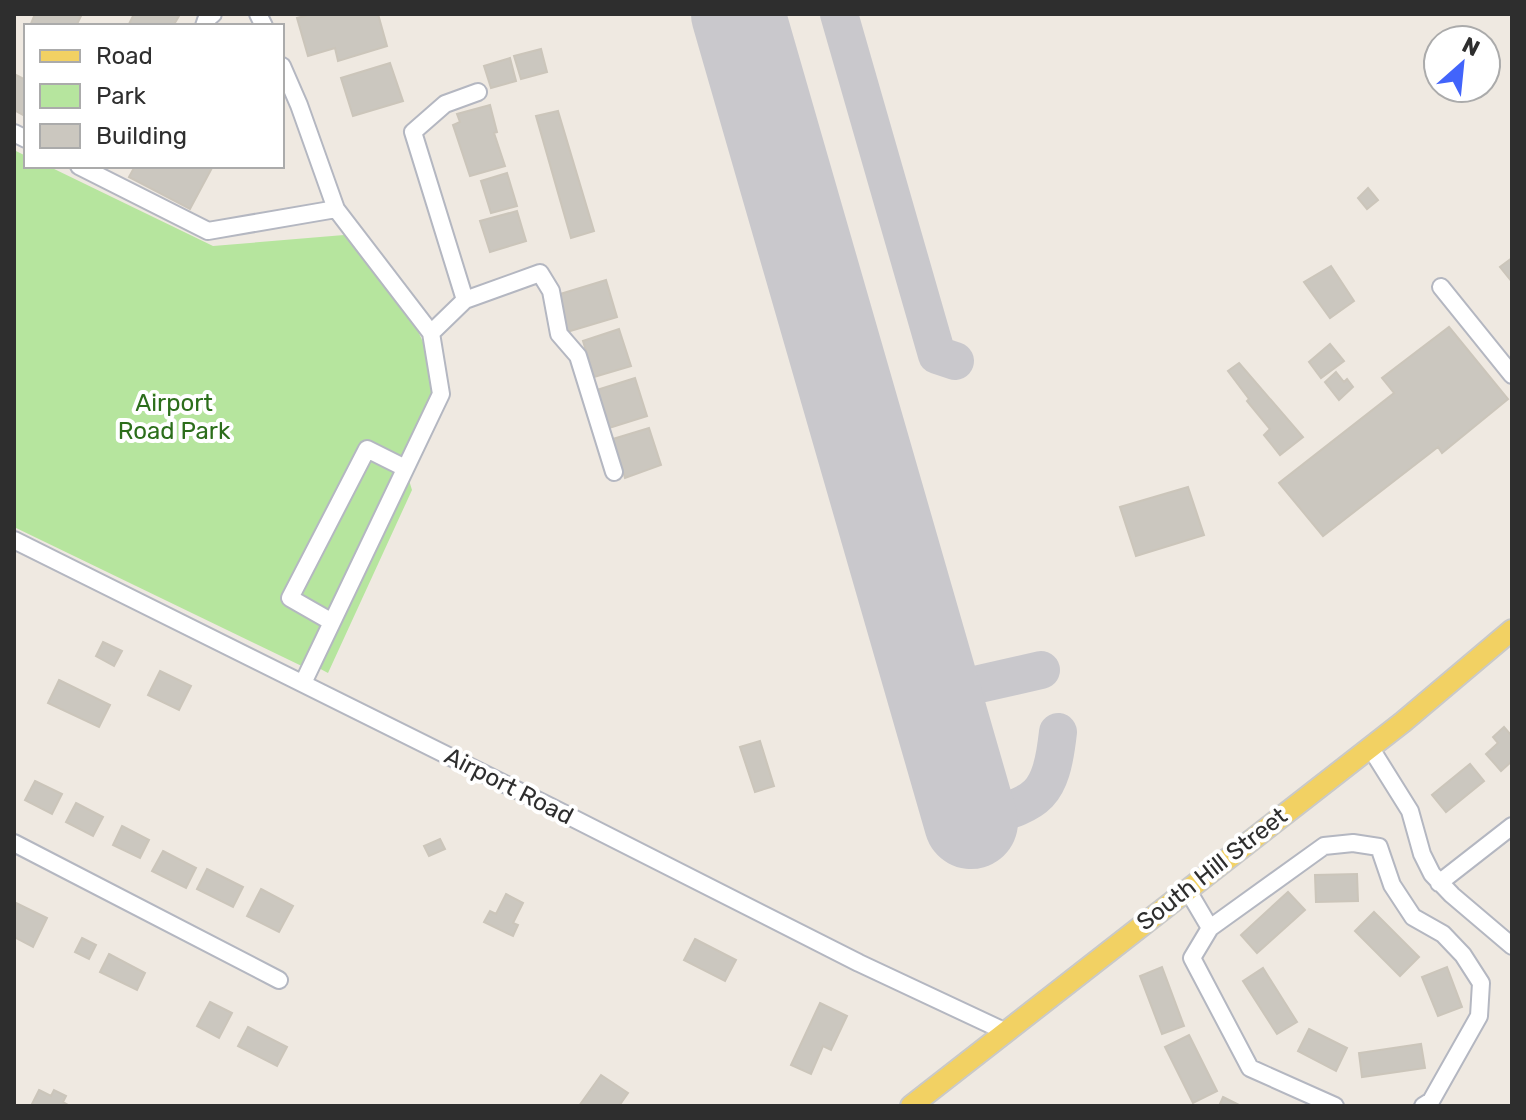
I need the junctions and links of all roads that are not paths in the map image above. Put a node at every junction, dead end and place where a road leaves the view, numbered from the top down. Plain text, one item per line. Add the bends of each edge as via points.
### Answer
1 (284, 75) edge
2 (478, 92) dead end
3 (83, 168) edge
4 (336, 209) junction
5 (1441, 287) dead end
6 (465, 300) junction
7 (431, 333) junction
8 (1512, 375) edge
9 (405, 468) junction
10 (614, 472) dead end
11 (14, 540) edge
12 (332, 622) junction
13 (1512, 630) edge
14 (303, 683) junction
15 (1370, 747) junction
16 (1512, 826) edge
17 (14, 843) edge
18 (1439, 883) junction
19 (1187, 889) junction
20 (1210, 928) junction
21 (1512, 946) edge
22 (279, 980) dead end
23 (1004, 1031) junction
24 (911, 1106) edge
25 (1335, 1106) edge
26 (1423, 1106) edge

1 - 4 street
2 - 6 street via 445,104 413,132
3 - 4 street via 208,231
4 - 7 street
5 - 8 street
6 - 7 street
6 - 10 street via 540,273 551,291 559,334 578,356
7 - 9 street via 441,394
9 - 12 street
9 - 12 street via 367,449 290,598
11 - 14 street, Airport Road
12 - 14 street
13 - 15 main road, South Hill Street
14 - 23 street, Airport Road
15 - 18 street via 1402,797 1422,854
15 - 19 main road, South Hill Street
16 - 18 street
17 - 22 street
18 - 21 street
19 - 20 street
19 - 23 main road, South Hill Street
20 - 25 street via 1192,958 1250,1068
20 - 26 street via 1324,846 1379,847 1392,885 1413,917 1443,934 1481,983 1479,1016 1431,1101
23 - 24 main road, South Hill Street

